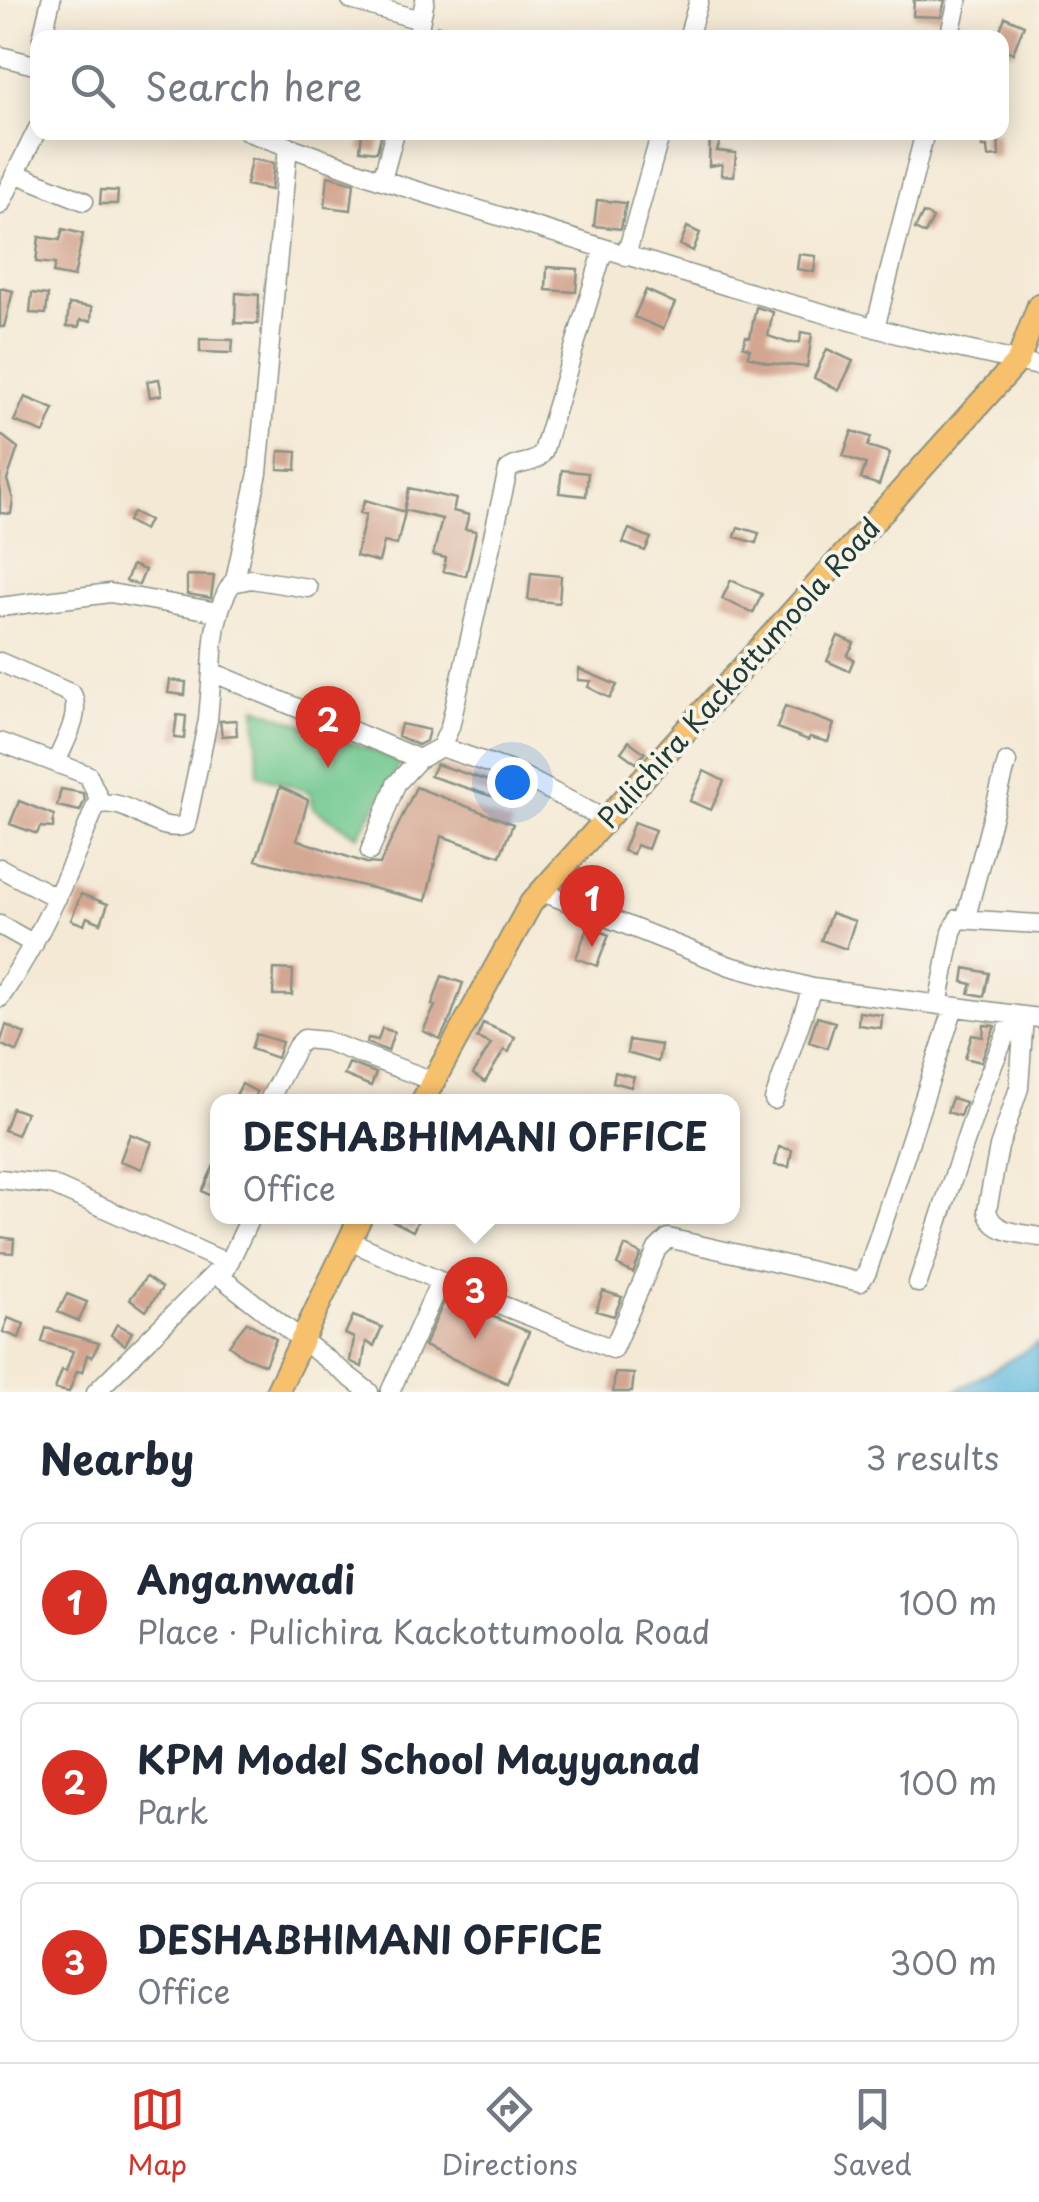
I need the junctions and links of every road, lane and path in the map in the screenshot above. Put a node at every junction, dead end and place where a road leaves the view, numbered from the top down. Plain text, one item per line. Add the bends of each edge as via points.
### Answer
1 (52, 0) edge
2 (351, 0) edge
3 (424, 0) edge
4 (699, 0) edge
5 (958, 0) edge
6 (418, 29) edge
7 (44, 30) edge
8 (690, 30) edge
9 (950, 30) edge
10 (0, 56) edge
11 (30, 60) edge
12 (33, 140) edge
13 (271, 140) edge
14 (393, 140) edge
15 (659, 140) edge
16 (922, 140) edge
17 (288, 146) junction
18 (17, 174) junction
19 (382, 180) junction
20 (84, 200) dead end
21 (0, 205) edge
22 (604, 248) junction
23 (626, 256) junction
24 (1039, 305) edge
25 (875, 328) junction
26 (1028, 364) edge
27 (235, 580) junction
28 (308, 588) dead end
29 (0, 607) edge
30 (218, 612) junction
31 (0, 662) edge
32 (212, 672) junction
33 (0, 742) edge
34 (441, 748) junction
35 (419, 759) junction
36 (57, 761) junction
37 (1006, 762) dead end
38 (102, 803) junction
39 (606, 820) junction
40 (370, 851) dead end
41 (0, 868) edge
42 (540, 891) junction
43 (57, 898) junction
44 (966, 917) junction
45 (1039, 924) edge
46 (0, 925) edge
47 (34, 944) junction
48 (812, 988) junction
49 (0, 998) edge
50 (946, 1006) junction
51 (1026, 1016) edge
52 (428, 1091) edge
53 (272, 1094) edge
54 (774, 1100) dead end
55 (0, 1180) edge
56 (247, 1224) edge
57 (357, 1224) edge
58 (1039, 1238) edge
59 (350, 1241) junction
60 (224, 1270) junction
61 (440, 1281) junction
62 (918, 1283) dead end
63 (302, 1342) junction
64 (96, 1392) edge
65 (277, 1392) edge
66 (370, 1392) edge
67 (390, 1392) edge

1 - 7 street
2 - 6 street
3 - 6 street
4 - 8 street
5 - 9 street
10 - 11 street
12 - 18 street
13 - 17 street
14 - 19 street
15 - 23 street
16 - 25 street
17 - 19 street
17 - 27 street via 258,472
18 - 20 street
18 - 21 street
19 - 22 street
22 - 23 street
22 - 34 street via 543,452 508,470
23 - 25 street
24 - 26 main road, Pulichira Kackottumoola Road
25 - 26 street
26 - 39 main road, Pulichira Kackottumoola Road
27 - 28 street
27 - 30 street
29 - 30 street via 110,592
30 - 32 street
31 - 36 street via 72,694 76,714
32 - 35 street
32 - 38 street via 186,825 170,827 116,802
33 - 36 street
34 - 35 street
34 - 39 street via 516,773
35 - 40 street via 396,784
36 - 38 street via 88,775
37 - 44 street
38 - 43 street
39 - 42 main road, Pulichira Kackottumoola Road
41 - 43 street
42 - 48 street via 730,966
42 - 52 main road, Pulichira Kackottumoola Road
43 - 47 street
44 - 45 street
44 - 50 street via 954,925
46 - 47 street
47 - 49 street
48 - 50 street
48 - 54 street
50 - 51 street
50 - 61 street via 865,1278 852,1282 668,1238 657,1249 614,1348
51 - 58 street via 1019,1088 987,1210 995,1227
51 - 62 street via 982,1091
52 - 53 street via 326,1041 304,1039
55 - 60 street via 52,1186
56 - 60 street
57 - 59 main road
59 - 61 street
59 - 63 main road
60 - 63 street
60 - 64 street
61 - 67 street
63 - 65 main road
63 - 66 street

